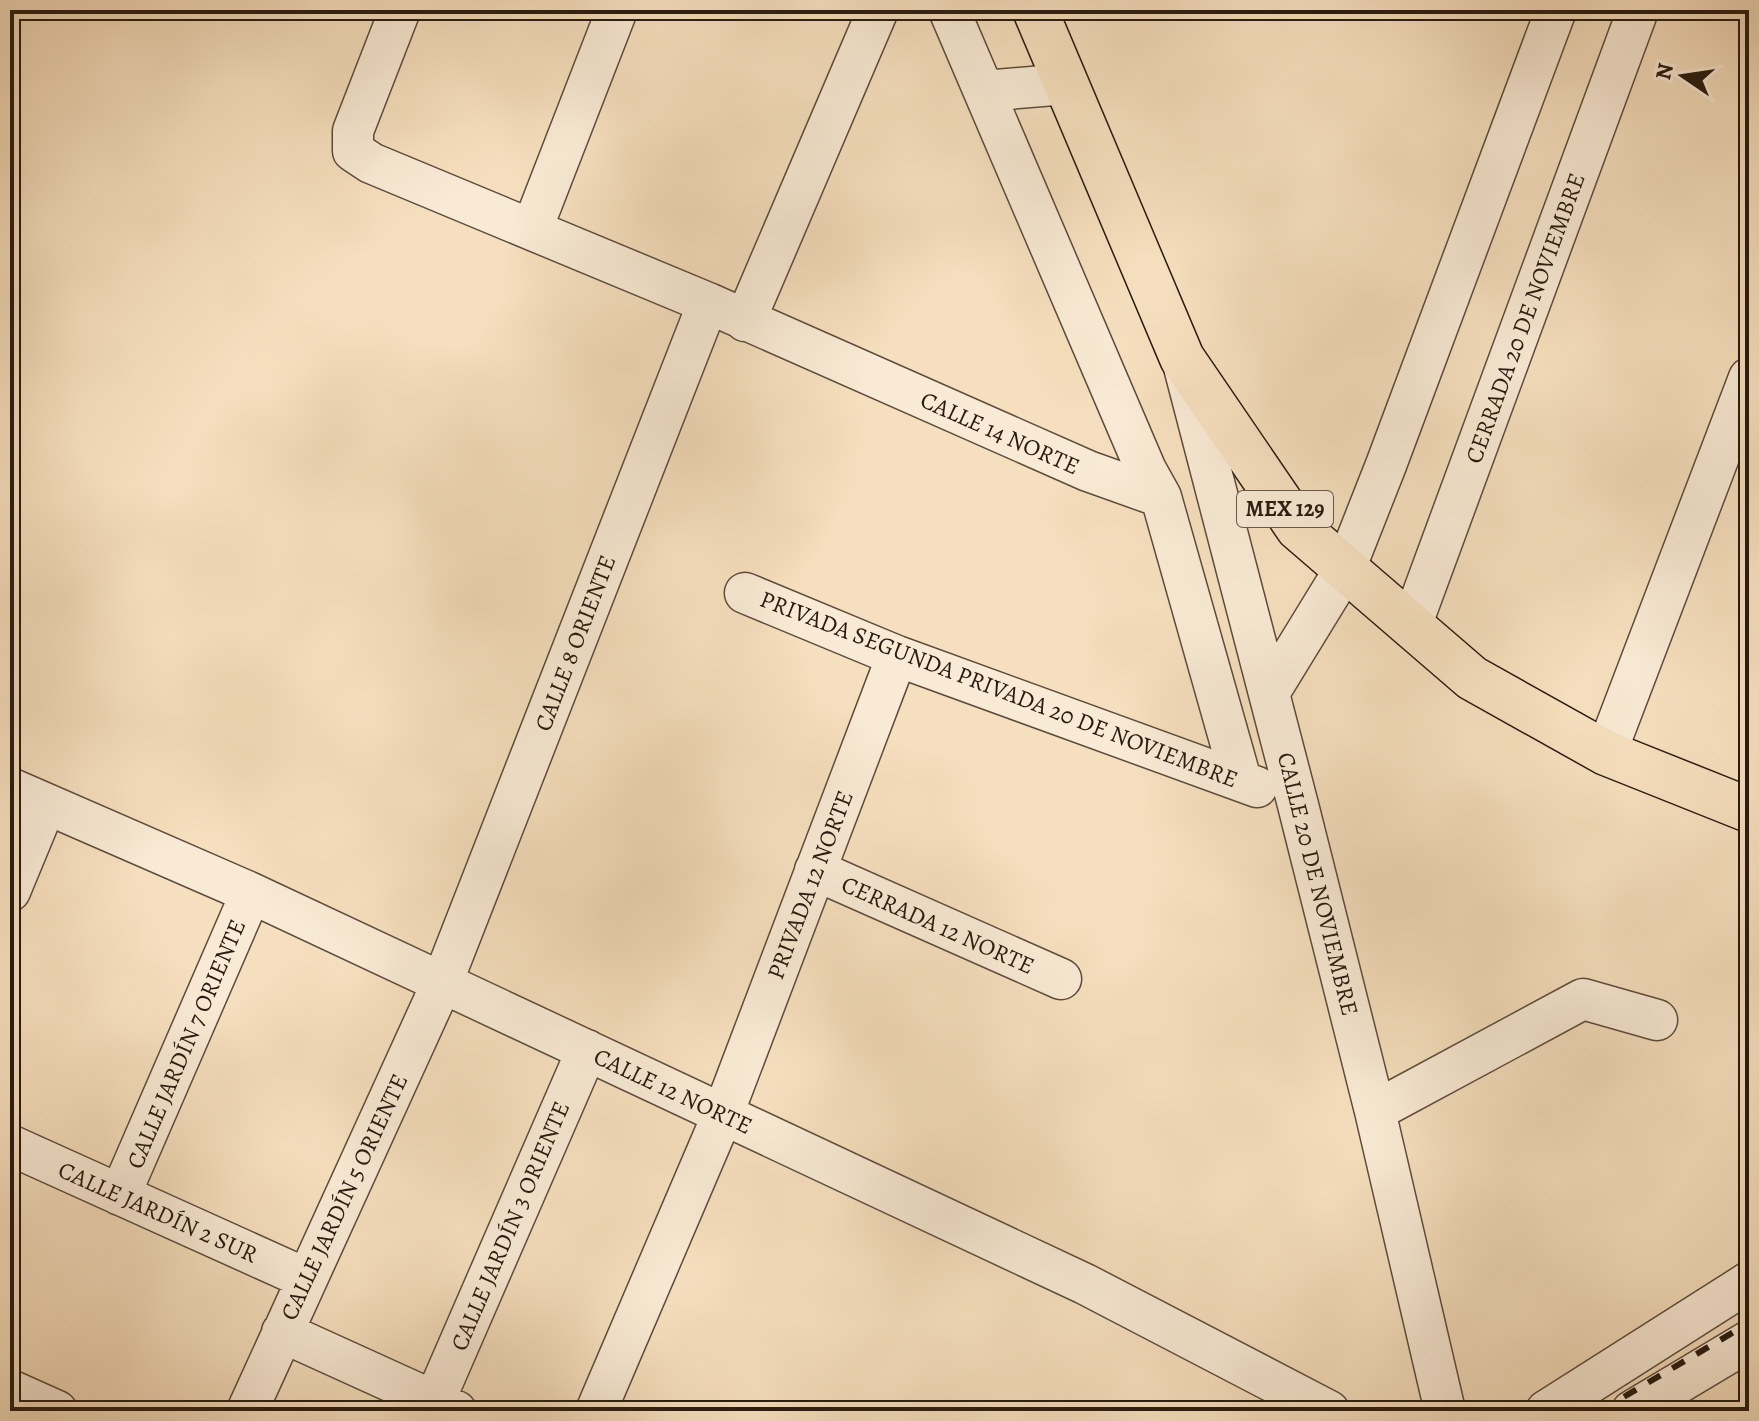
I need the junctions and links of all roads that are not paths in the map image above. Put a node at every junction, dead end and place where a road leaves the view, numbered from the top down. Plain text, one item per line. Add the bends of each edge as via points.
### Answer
1 (400, 10) edge
2 (617, 10) edge
3 (878, 10) edge
4 (949, 10) edge
5 (1035, 10) edge
6 (1556, 10) edge
7 (1638, 10) edge
8 (1066, 84) junction
9 (984, 91) junction
10 (532, 229) junction
11 (708, 303) junction
12 (745, 321) junction
13 (1182, 358) junction
14 (1749, 378) edge
15 (1161, 497) junction
16 (1177, 553) junction
17 (1345, 569) junction
18 (1238, 577) junction
19 (745, 593) dead end
20 (1411, 626) junction
21 (897, 656) junction
22 (1269, 693) junction
23 (1606, 753) junction
24 (1241, 780) junction
25 (10, 788) edge
26 (46, 804) junction
27 (1298, 805) junction
28 (1749, 810) edge
29 (815, 870) junction
30 (10, 891) edge
31 (251, 893) junction
32 (1061, 979) dead end
33 (442, 983) junction
34 (1657, 1020) dead end
35 (587, 1050) junction
36 (1375, 1111) junction
37 (723, 1114) junction
38 (10, 1145) edge
39 (120, 1195) junction
40 (307, 1279) junction
41 (1749, 1282) edge
42 (282, 1332) junction
43 (1749, 1341) edge
44 (10, 1390) edge
45 (445, 1406) edge
46 (1313, 1407) edge
47 (57, 1411) edge
48 (247, 1411) edge
49 (596, 1411) edge
50 (1445, 1411) edge
51 (1546, 1411) edge
52 (1632, 1411) edge

1 - 10 street, CALLE 14 NORTE via 353,131 353,151
2 - 10 street
3 - 12 street
4 - 9 street
5 - 8 main road, MEX 129
6 - 17 street
7 - 20 street, CERRADA 20 DE NOVIEMBRE
8 - 9 street
8 - 13 main road, MEX 129
9 - 15 street
10 - 11 street, CALLE 14 NORTE
11 - 12 street, CALLE 14 NORTE
11 - 33 street, CALLE 8 ORIENTE
12 - 15 street, CALLE 14 NORTE via 1088,471
13 - 17 main road, MEX 129 via 1298,528
13 - 18 street, CALLE 20 DE NOVIEMBRE
14 - 23 street
15 - 16 street
16 - 18 street
16 - 24 street
17 - 20 main road, MEX 129
17 - 22 street
18 - 22 street, CALLE 20 DE NOVIEMBRE
19 - 21 street, PRIVADA SEGUNDA PRIVADA 20 DE NOVIEMBRE
20 - 23 main road, MEX 129 via 1472,678
21 - 24 street, PRIVADA SEGUNDA PRIVADA 20 DE NOVIEMBRE
21 - 29 street, PRIVADA 12 NORTE
22 - 27 street, CALLE 20 DE NOVIEMBRE
23 - 28 main road, MEX 129
24 - 27 street, PRIVADA SEGUNDA PRIVADA 20 DE NOVIEMBRE
25 - 26 street, CALLE 12 NORTE
26 - 30 street
26 - 31 street, CALLE 12 NORTE
27 - 36 street, CALLE 20 DE NOVIEMBRE
29 - 32 street, CERRADA 12 NORTE
29 - 37 street, PRIVADA 12 NORTE
31 - 33 street, CALLE 12 NORTE
31 - 39 street, CALLE JARDÍN 7 ORIENTE
33 - 35 street, CALLE 12 NORTE
33 - 40 street, CALLE JARDÍN 5 ORIENTE
34 - 36 street via 1583,999
35 - 37 street, CALLE 12 NORTE
35 - 45 street, CALLE JARDÍN 3 ORIENTE
36 - 50 street, CALLE 20 DE NOVIEMBRE
37 - 46 street, CALLE 12 NORTE via 1085,1284
37 - 49 street, PRIVADA 12 NORTE
38 - 39 street, CALLE JARDÍN 2 SUR
39 - 40 street, CALLE JARDÍN 2 SUR
40 - 42 street, CALLE JARDÍN 5 ORIENTE
41 - 51 street
42 - 45 street
42 - 48 street, CALLE JARDÍN 5 ORIENTE
43 - 52 street
44 - 47 street

